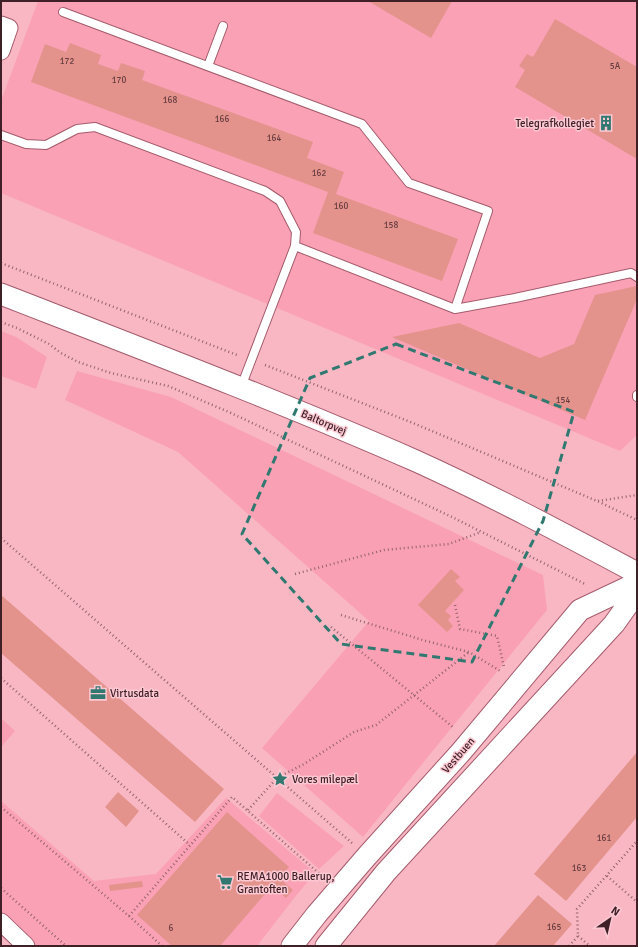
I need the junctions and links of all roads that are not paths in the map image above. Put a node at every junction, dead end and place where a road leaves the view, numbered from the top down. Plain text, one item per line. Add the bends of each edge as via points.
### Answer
1 (63, 12) dead end
2 (1, 25) edge
3 (224, 26) dead end
4 (1, 51) edge
5 (208, 66) junction
6 (1, 135) edge
7 (295, 246) junction
8 (637, 277) edge
9 (1, 294) edge
10 (455, 309) junction
11 (241, 387) junction
12 (637, 573) edge
13 (637, 583) edge
14 (637, 592) edge
15 (1, 922) edge
16 (26, 946) edge
17 (292, 946) edge
18 (326, 946) edge

1 - 5 lane
2 - 4 street via 9,28
3 - 5 lane
5 - 10 lane via 362,124 409,183 488,211
6 - 7 lane via 26,144 46,145 77,128 95,127 265,191 280,201 296,232
7 - 10 lane
7 - 11 lane
8 - 10 lane via 631,273
9 - 11 street, Baltorpvej
11 - 12 street, Baltorpvej via 430,468 528,514
13 - 17 street, Vestbuen via 580,610 470,742 367,856
14 - 18 street via 614,624 386,872
15 - 16 street

